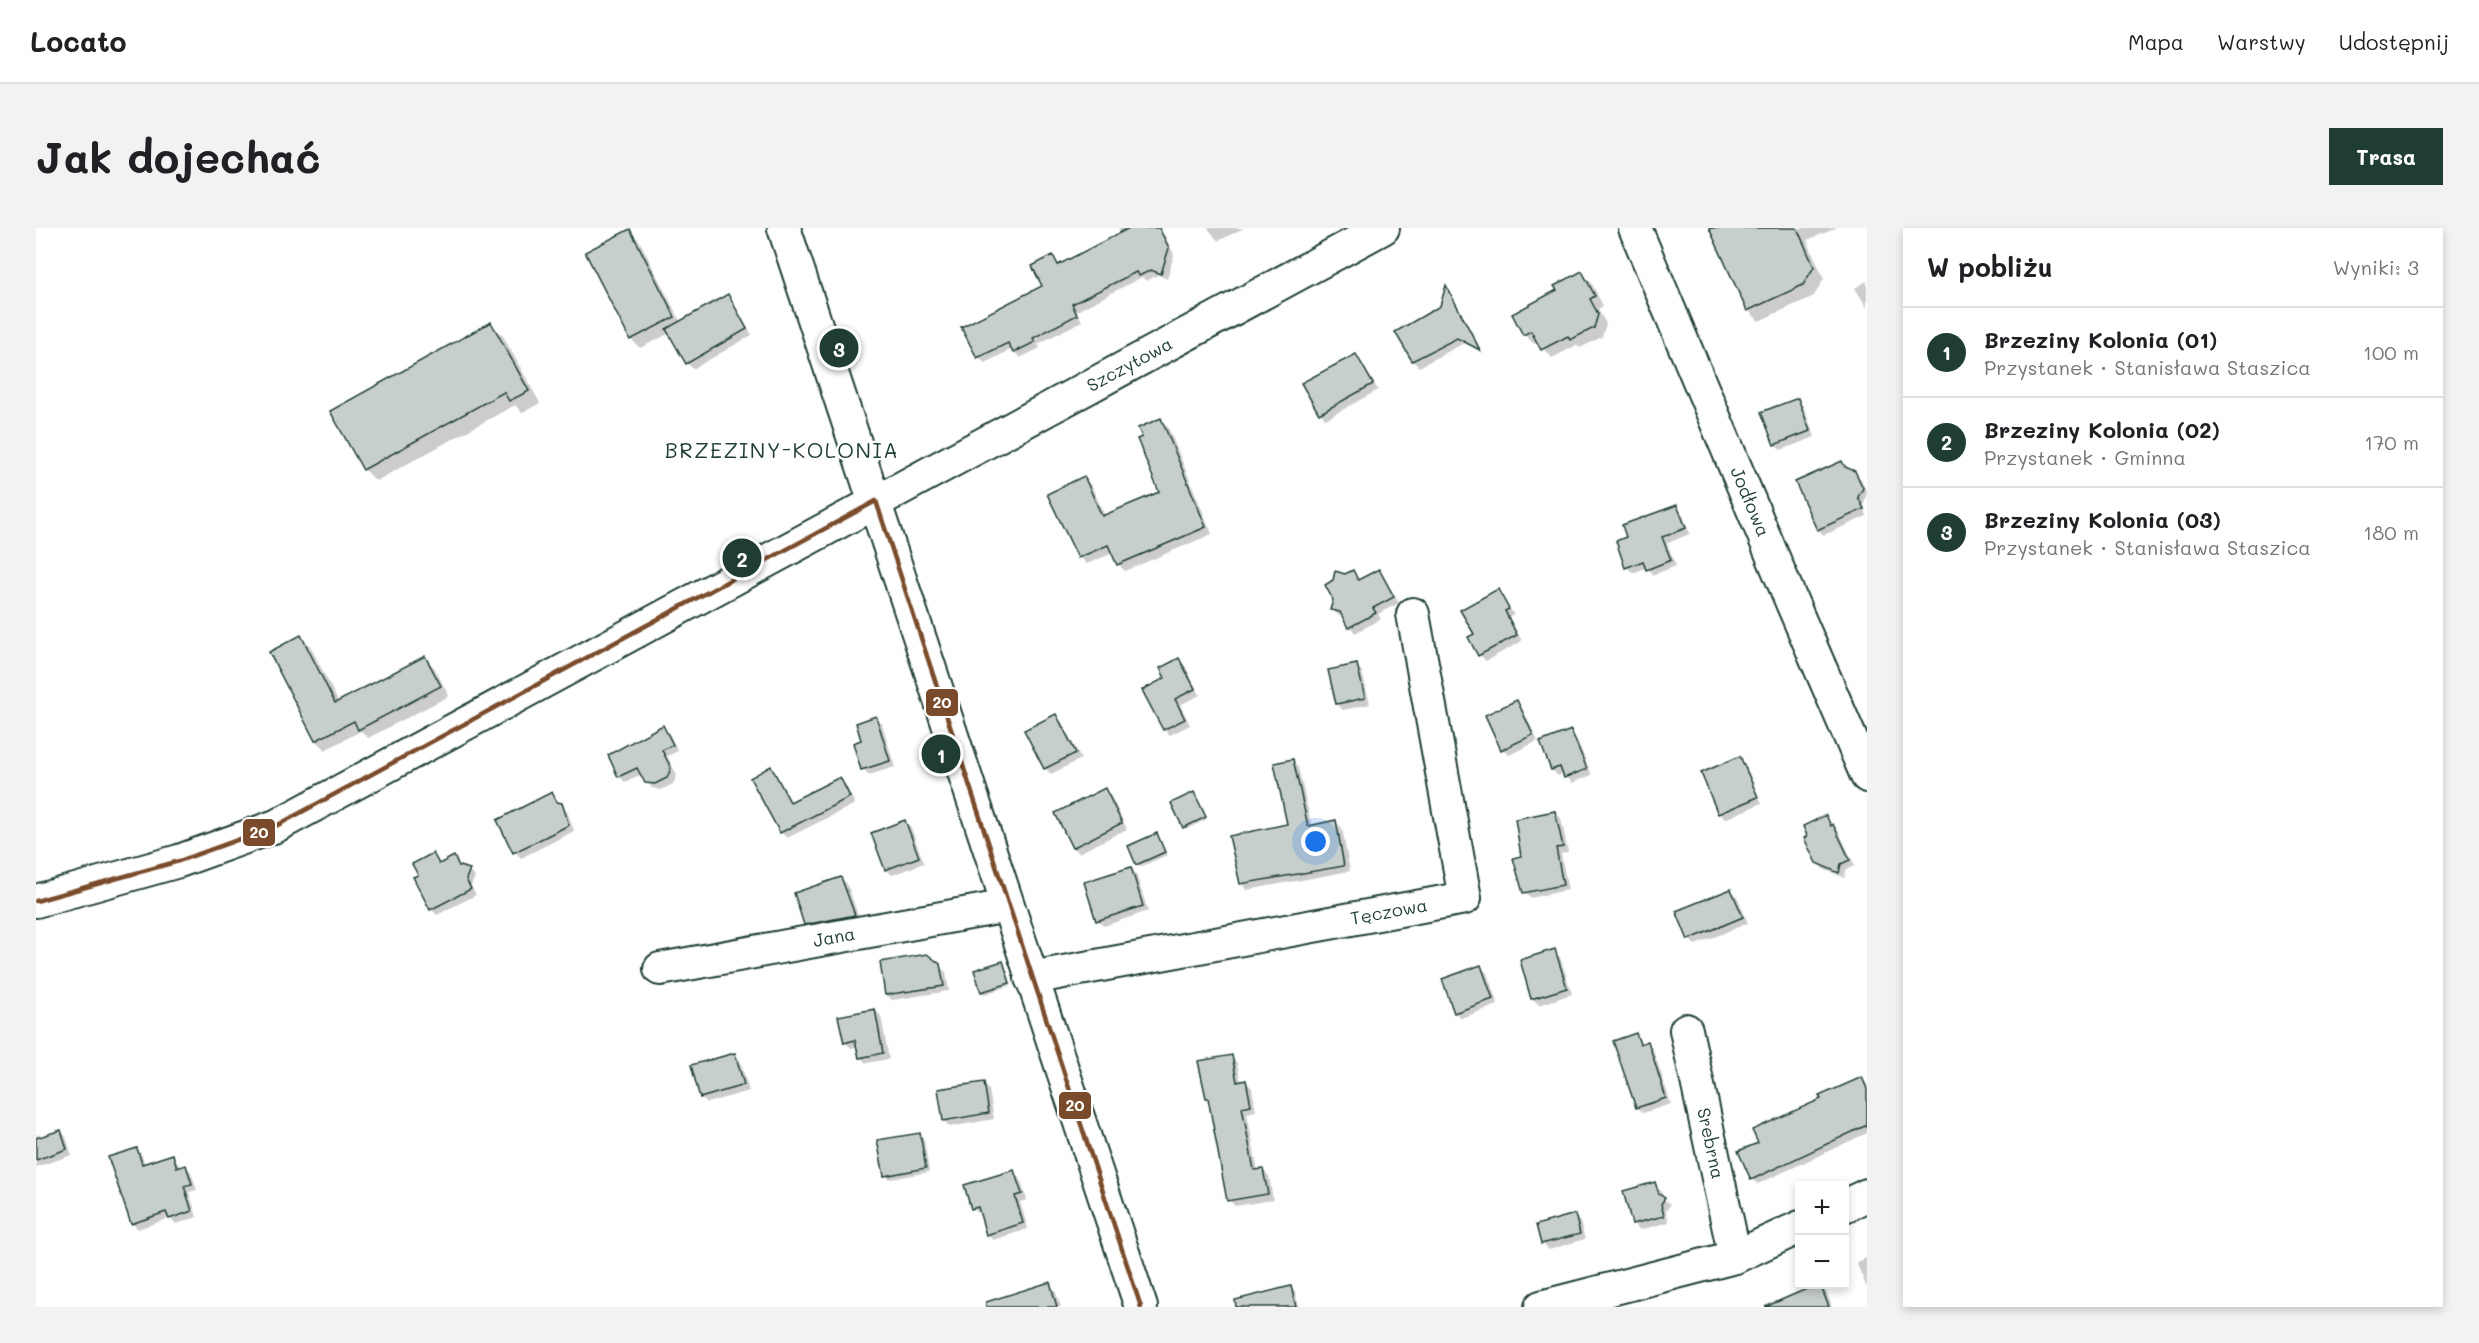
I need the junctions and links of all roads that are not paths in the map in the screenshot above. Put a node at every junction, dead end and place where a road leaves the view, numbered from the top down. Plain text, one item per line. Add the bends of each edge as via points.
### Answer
1 (784, 228) edge
2 (1383, 228) edge
3 (1635, 228) edge
4 (876, 501) junction
5 (1413, 614) dead end
6 (1867, 776) edge
7 (36, 901) edge
8 (1008, 906) junction
9 (660, 969) dead end
10 (1031, 978) junction
11 (1686, 1030) dead end
12 (1867, 1196) edge
13 (1849, 1204) edge
14 (1795, 1229) edge
15 (1735, 1257) junction
16 (1141, 1307) edge
17 (1541, 1307) edge

1 - 4 street
2 - 4 street, Szczytowa
3 - 6 street, Jodłowa
4 - 7 street, Szczytowa via 276,826 179,861
4 - 8 street
5 - 10 street, Tęczowa via 1465,898
8 - 9 street, Jana
8 - 10 street
10 - 16 street
11 - 15 street, Srebrna
12 - 13 street
14 - 15 street
15 - 17 street

